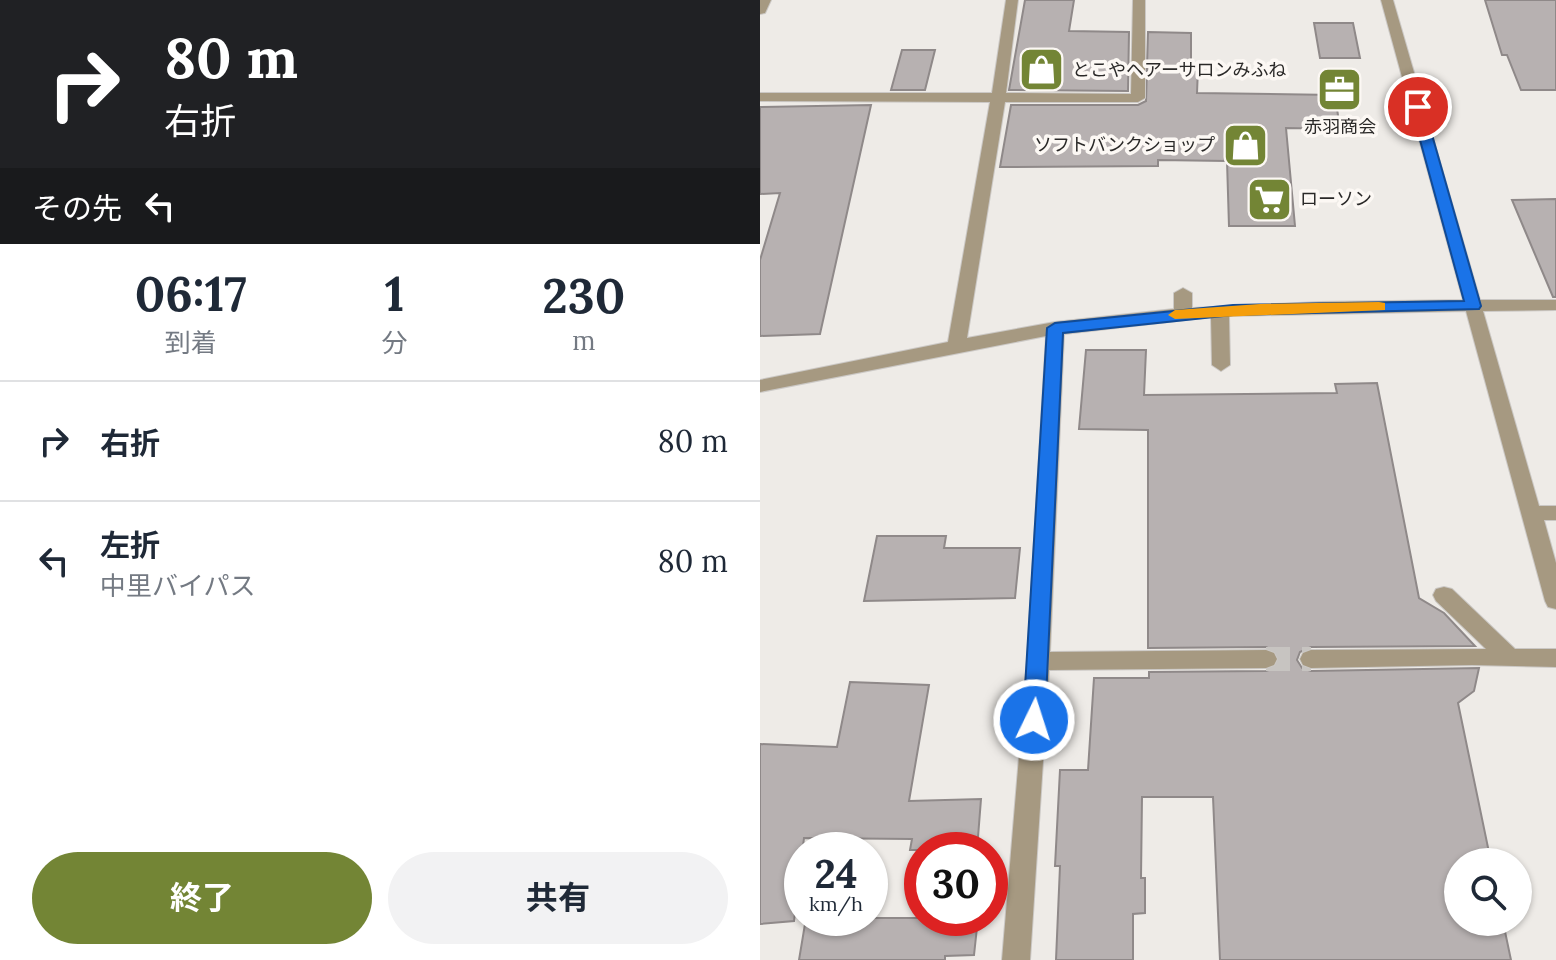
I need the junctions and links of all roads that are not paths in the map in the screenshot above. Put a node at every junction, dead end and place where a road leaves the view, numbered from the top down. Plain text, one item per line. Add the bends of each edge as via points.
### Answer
1 (765, 0) edge
2 (1012, 0) edge
3 (1139, 0) edge
4 (1387, 0) edge
5 (760, 10) edge
6 (760, 97) edge
7 (998, 99) junction
8 (1183, 293) dead end
9 (1556, 305) edge
10 (1473, 306) junction
11 (1220, 311) junction
12 (1183, 314) junction
13 (1055, 328) junction
14 (957, 344) junction
15 (1221, 365) dead end
16 (760, 386) edge
17 (1531, 513) junction
18 (1556, 513) edge
19 (1444, 595) dead end
20 (1556, 601) edge
21 (1510, 658) junction
22 (1556, 658) edge
23 (1266, 659) tunnel mouth
24 (1311, 659) tunnel mouth
25 (1038, 661) junction
26 (1016, 960) edge

1 - 5 street
2 - 7 street
3 - 7 street via 1138,98
4 - 10 street
6 - 7 street
7 - 14 street
8 - 12 street
9 - 10 street
10 - 11 street
10 - 17 street
11 - 12 street
11 - 15 street
12 - 13 street
13 - 14 street
13 - 25 street
14 - 16 street
17 - 18 street
17 - 20 street
19 - 21 street
21 - 22 street
21 - 24 street
23 - 25 street
25 - 26 street

